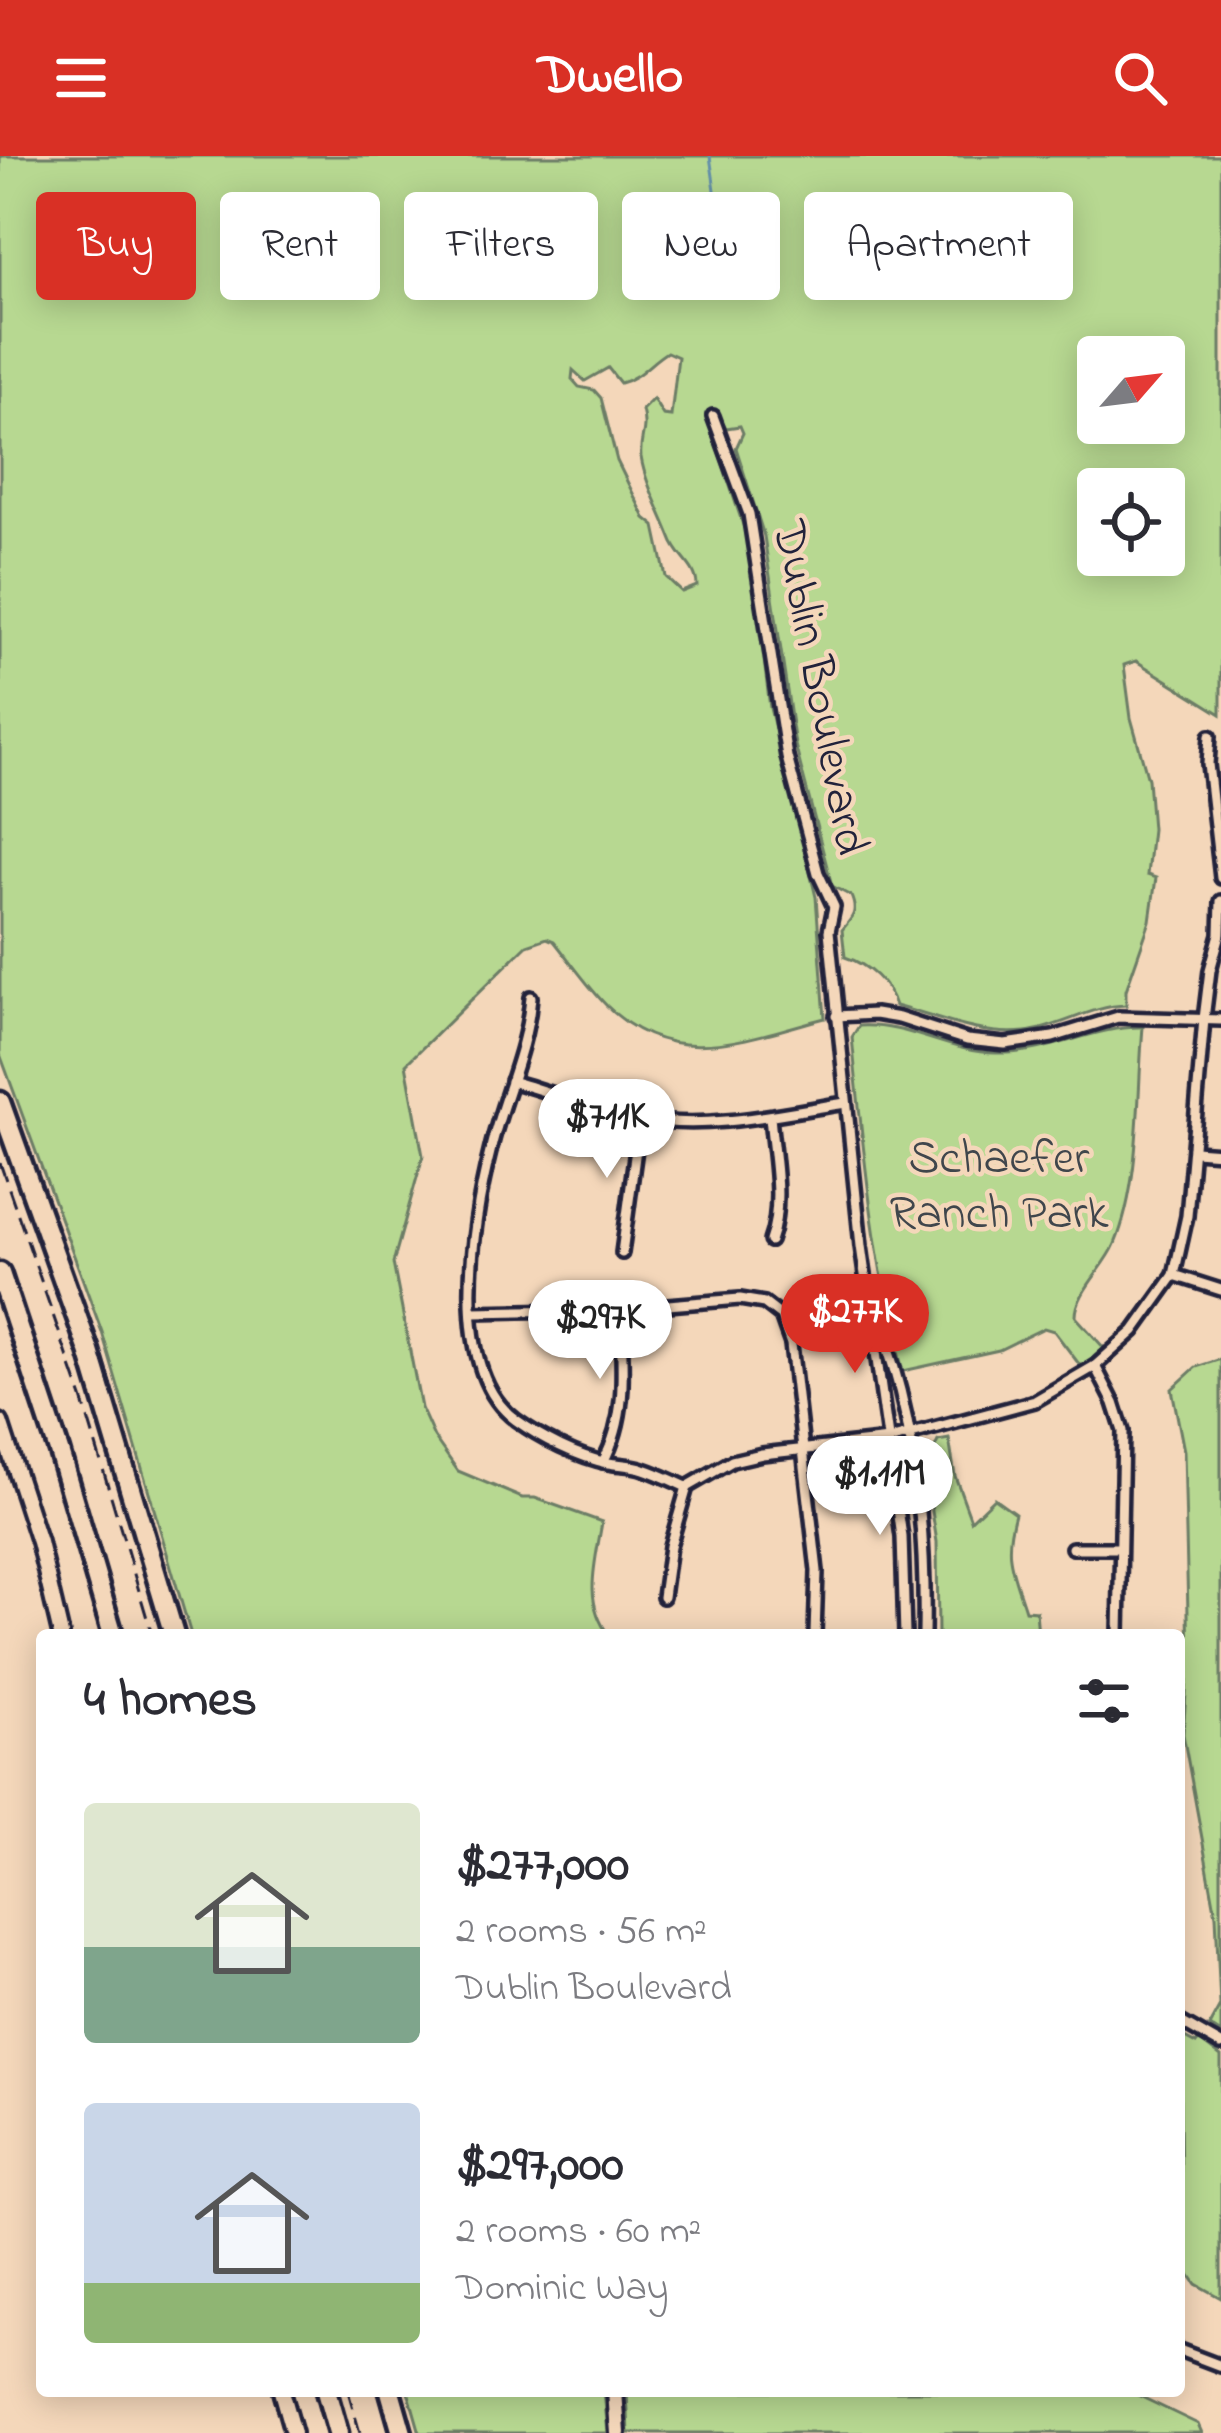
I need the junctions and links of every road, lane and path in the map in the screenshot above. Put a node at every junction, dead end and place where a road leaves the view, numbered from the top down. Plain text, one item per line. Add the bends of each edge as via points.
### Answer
1 (713, 416) dead end
2 (1210, 736) dead end
3 (1221, 878) edge
4 (1221, 901) edge
5 (531, 997) dead end
6 (836, 1016) junction
7 (1204, 1019) junction
8 (1221, 1020) edge
9 (511, 1081) junction
10 (0, 1102) edge
11 (844, 1102) junction
12 (770, 1116) junction
13 (640, 1119) junction
14 (1196, 1151) junction
15 (1221, 1153) edge
16 (770, 1241) dead end
17 (622, 1253) dead end
18 (0, 1273) edge
19 (1174, 1275) junction
20 (1221, 1290) edge
21 (872, 1307) junction
22 (620, 1309) junction
23 (473, 1312) junction
24 (1095, 1366) junction
25 (0, 1422) edge
26 (908, 1436) junction
27 (889, 1440) junction
28 (803, 1451) junction
29 (603, 1462) junction
30 (687, 1487) junction
31 (1072, 1548) dead end
32 (1118, 1548) junction
33 (663, 1598) dead end
34 (60, 1629) edge
35 (111, 1629) edge
36 (172, 1629) edge
37 (815, 1629) edge
38 (904, 1629) edge
39 (924, 1629) edge
40 (1118, 1629) edge
41 (1185, 2024) edge
42 (1221, 2045) edge
43 (1185, 2352) edge
44 (1221, 2366) edge
45 (283, 2397) edge
46 (328, 2397) edge
47 (392, 2397) edge
48 (615, 2397) edge
49 (292, 2433) edge
50 (338, 2433) edge
51 (401, 2433) edge
52 (618, 2433) edge

1 - 6 street, Dublin Boulevard via 749,514 787,757 834,907
2 - 3 street
4 - 7 street
5 - 9 street
6 - 7 street via 875,1014 1005,1044 1118,1017
6 - 11 street, Dublin Boulevard
7 - 8 street
7 - 14 street
9 - 13 street
9 - 23 street via 478,1213
10 - 36 highway via 95,1372
11 - 12 street
11 - 21 street, Dublin Boulevard
12 - 13 street
12 - 16 street
13 - 17 street
14 - 15 street
14 - 19 street
18 - 35 highway
19 - 20 street
19 - 24 street via 1134,1331
21 - 26 street, Dublin Boulevard
21 - 27 street, Dublin Boulevard
22 - 23 street
22 - 28 street via 740,1299 781,1316
22 - 29 street via 620,1424
23 - 29 street via 485,1382 513,1418
24 - 26 street via 1035,1401
24 - 32 street via 1123,1432
25 - 34 main road
26 - 27 street
26 - 39 street, Dublin Boulevard via 922,1526
27 - 28 street
27 - 38 street, Dublin Boulevard
28 - 30 street via 731,1461
28 - 37 street
29 - 30 street
30 - 33 street
31 - 32 street
32 - 40 street
41 - 42 street
43 - 44 street
45 - 49 main road
46 - 50 highway
47 - 51 highway
48 - 52 main road

